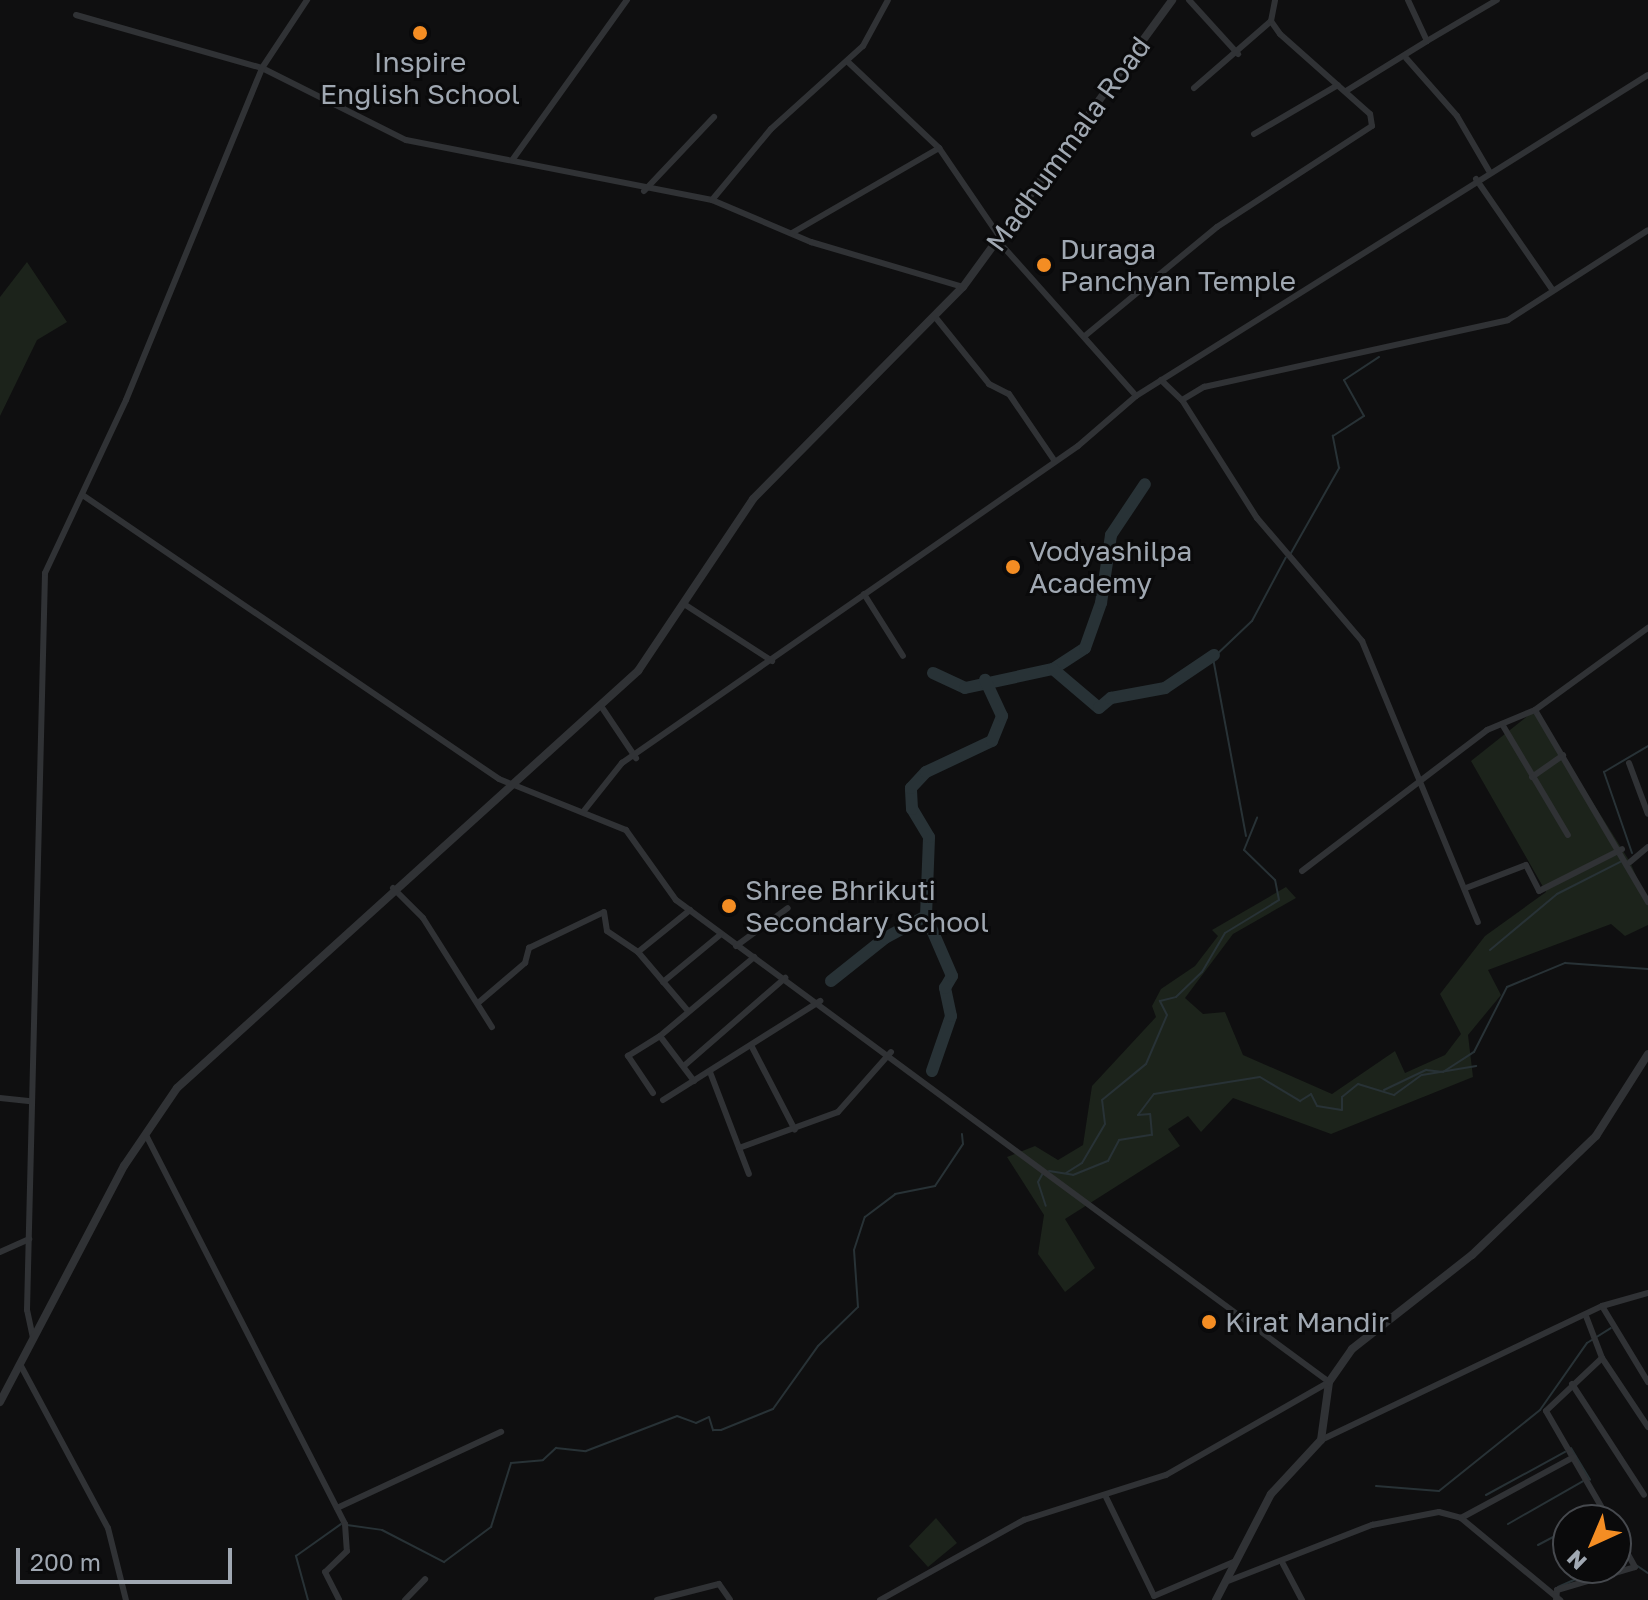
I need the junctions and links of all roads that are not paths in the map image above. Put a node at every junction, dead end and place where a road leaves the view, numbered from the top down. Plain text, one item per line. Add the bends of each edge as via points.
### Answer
1 (307, 0) edge
2 (627, 0) edge
3 (888, 0) edge
4 (1172, 0) edge
5 (1189, 0) edge
6 (1275, 0) edge
7 (1408, 0) edge
8 (1497, 0) edge
9 (76, 15) dead end
10 (1271, 21) junction
11 (1427, 41) junction
12 (1238, 54) junction
13 (1406, 58) junction
14 (847, 61) junction
15 (262, 68) junction
16 (1648, 75) edge
17 (1338, 85) junction
18 (1194, 88) dead end
19 (1346, 91) junction
20 (714, 117) dead end
21 (1254, 134) dead end
22 (939, 148) junction
23 (513, 159) junction
24 (1489, 171) junction
25 (1476, 179) junction
26 (644, 191) junction
27 (712, 200) junction
28 (1648, 230) edge
29 (792, 233) junction
30 (1000, 240) junction
31 (963, 287) junction
32 (1552, 289) junction
33 (936, 318) junction
34 (1086, 335) junction
35 (1161, 380) junction
36 (1136, 396) junction
37 (1182, 400) junction
38 (1054, 460) junction
39 (84, 496) junction
40 (864, 594) junction
41 (684, 604) junction
42 (1648, 628) edge
43 (903, 656) dead end
44 (772, 661) junction
45 (601, 706) junction
46 (1535, 710) junction
47 (1502, 724) junction
48 (1563, 755) junction
49 (636, 758) junction
50 (1629, 763) dead end
51 (1532, 777) junction
52 (1419, 782) junction
53 (517, 784) junction
54 (583, 812) junction
55 (1648, 814) edge
56 (1568, 835) dead end
57 (1648, 847) edge
58 (1622, 849) junction
59 (1630, 862) junction
60 (1302, 871) dead end
61 (393, 888) junction
62 (1466, 888) junction
63 (1648, 902) edge
64 (788, 908) dead end
65 (690, 910) junction
66 (1478, 922) dead end
67 (721, 934) junction
68 (736, 946) junction
69 (638, 952) junction
70 (754, 957) junction
71 (785, 978) junction
72 (663, 982) junction
73 (820, 1001) junction
74 (478, 1003) junction
75 (688, 1011) junction
76 (492, 1027) dead end
77 (660, 1036) junction
78 (752, 1047) junction
79 (891, 1052) junction
80 (1648, 1054) edge
81 (685, 1065) junction
82 (710, 1072) junction
83 (694, 1081) junction
84 (653, 1093) dead end
85 (0, 1098) edge
86 (663, 1100) dead end
87 (31, 1101) junction
88 (795, 1130) junction
89 (146, 1135) junction
90 (739, 1148) junction
91 (749, 1174) dead end
92 (29, 1239) junction
93 (0, 1252) edge
94 (1648, 1293) edge
95 (1602, 1306) junction
96 (1586, 1316) junction
97 (34, 1343) junction
98 (1602, 1358) junction
99 (21, 1366) junction
100 (1329, 1382) junction
101 (1648, 1382) edge
102 (1572, 1384) junction
103 (0, 1402) edge
104 (1648, 1427) edge
105 (501, 1432) dead end
106 (1321, 1440) junction
107 (1574, 1457) junction
108 (1105, 1495) junction
109 (1644, 1495) dead end
110 (1600, 1504) edge
111 (337, 1508) junction
112 (1461, 1518) junction
113 (1236, 1561) junction
114 (1283, 1564) junction
115 (425, 1579) dead end
116 (1228, 1581) junction
117 (1572, 1584) edge
118 (126, 1600) edge
119 (339, 1600) edge
120 (405, 1600) edge
121 (657, 1600) edge
122 (730, 1600) edge
123 (880, 1600) edge
124 (1216, 1600) edge
125 (1302, 1600) edge
126 (1558, 1600) edge

1 - 15 street
2 - 23 street
3 - 14 street
4 - 30 street, Madhummala Road
5 - 12 street
6 - 10 street
7 - 11 street
8 - 11 street
9 - 15 street
10 - 12 street
10 - 17 street
11 - 13 street
12 - 18 street
13 - 19 street
13 - 24 street via 1457,116
14 - 22 street
14 - 27 street via 771,129
15 - 23 street via 406,140
15 - 39 street
16 - 24 street
17 - 19 street
17 - 21 street
19 - 34 street via 1370,114 1372,126 1217,227
20 - 26 street
22 - 29 street
22 - 30 street
23 - 26 street
24 - 25 street
25 - 32 street
25 - 35 street
26 - 27 street
27 - 29 street
28 - 32 street via 1620,254
29 - 31 street
30 - 31 street, Madhummala Road
30 - 34 street
31 - 33 street, Madhummala Road
32 - 37 street via 1508,320 1204,387
33 - 38 street via 989,384 1007,391
33 - 41 street, Madhummala Road via 753,499
34 - 36 street
35 - 36 street
35 - 37 street
36 - 38 street
37 - 52 street via 1226,477 1362,641
38 - 40 street
39 - 53 street via 404,718
39 - 87 street via 45,573
40 - 43 street
40 - 44 street
41 - 44 street
41 - 45 street, Madhummala Road via 659,646
42 - 46 street
44 - 49 street
45 - 49 street
45 - 53 street, Madhummala Road
46 - 47 street
46 - 48 street
47 - 51 street
47 - 52 street
48 - 51 street
48 - 58 street
49 - 54 street via 606,778
50 - 55 street
51 - 56 street
52 - 60 street
52 - 62 street
53 - 54 street
53 - 61 street, Madhummala Road
54 - 65 street via 626,830
57 - 59 street
58 - 59 street
58 - 62 street via 1539,891 1526,865
59 - 63 street
61 - 74 street via 423,918
61 - 89 street, Madhummala Road via 207,1054
62 - 66 street
64 - 68 street
65 - 67 street
65 - 69 street
67 - 68 street
67 - 72 street
68 - 70 street
69 - 72 street
69 - 74 street via 607,931 604,912 529,948 525,963
70 - 71 street
70 - 75 street
71 - 73 street
71 - 81 street
72 - 75 street
73 - 78 street
73 - 79 street
74 - 76 street
75 - 77 street
77 - 81 street
77 - 84 street via 628,1056
78 - 82 street
78 - 88 street
79 - 88 street via 838,1112
79 - 100 street via 954,1108 1149,1243 1265,1341
80 - 100 street via 1596,1136 1472,1255 1367,1333
81 - 83 street
82 - 83 street
82 - 90 street
83 - 86 street
85 - 87 street
87 - 92 street
88 - 90 street
89 - 97 street, Madhummala Road
89 - 111 street
90 - 91 street
92 - 93 street
92 - 97 street
94 - 95 street
95 - 96 street
95 - 101 street
96 - 98 street
96 - 106 street
97 - 99 street, Madhummala Road
98 - 102 street
98 - 104 street
99 - 103 street, Madhummala Road
99 - 118 street via 108,1528
100 - 106 street
100 - 108 street via 1166,1475
102 - 107 street via 1546,1411
102 - 109 street
105 - 111 street
106 - 113 street via 1291,1465
107 - 110 street
107 - 112 street
108 - 113 street via 1154,1596
108 - 123 street via 1024,1520
111 - 119 street via 348,1545 325,1578
112 - 114 street via 1413,1514
112 - 126 street
113 - 116 street
114 - 116 street
114 - 125 street
115 - 120 street
116 - 124 street
117 - 126 street via 1565,1586
121 - 122 street via 719,1584

